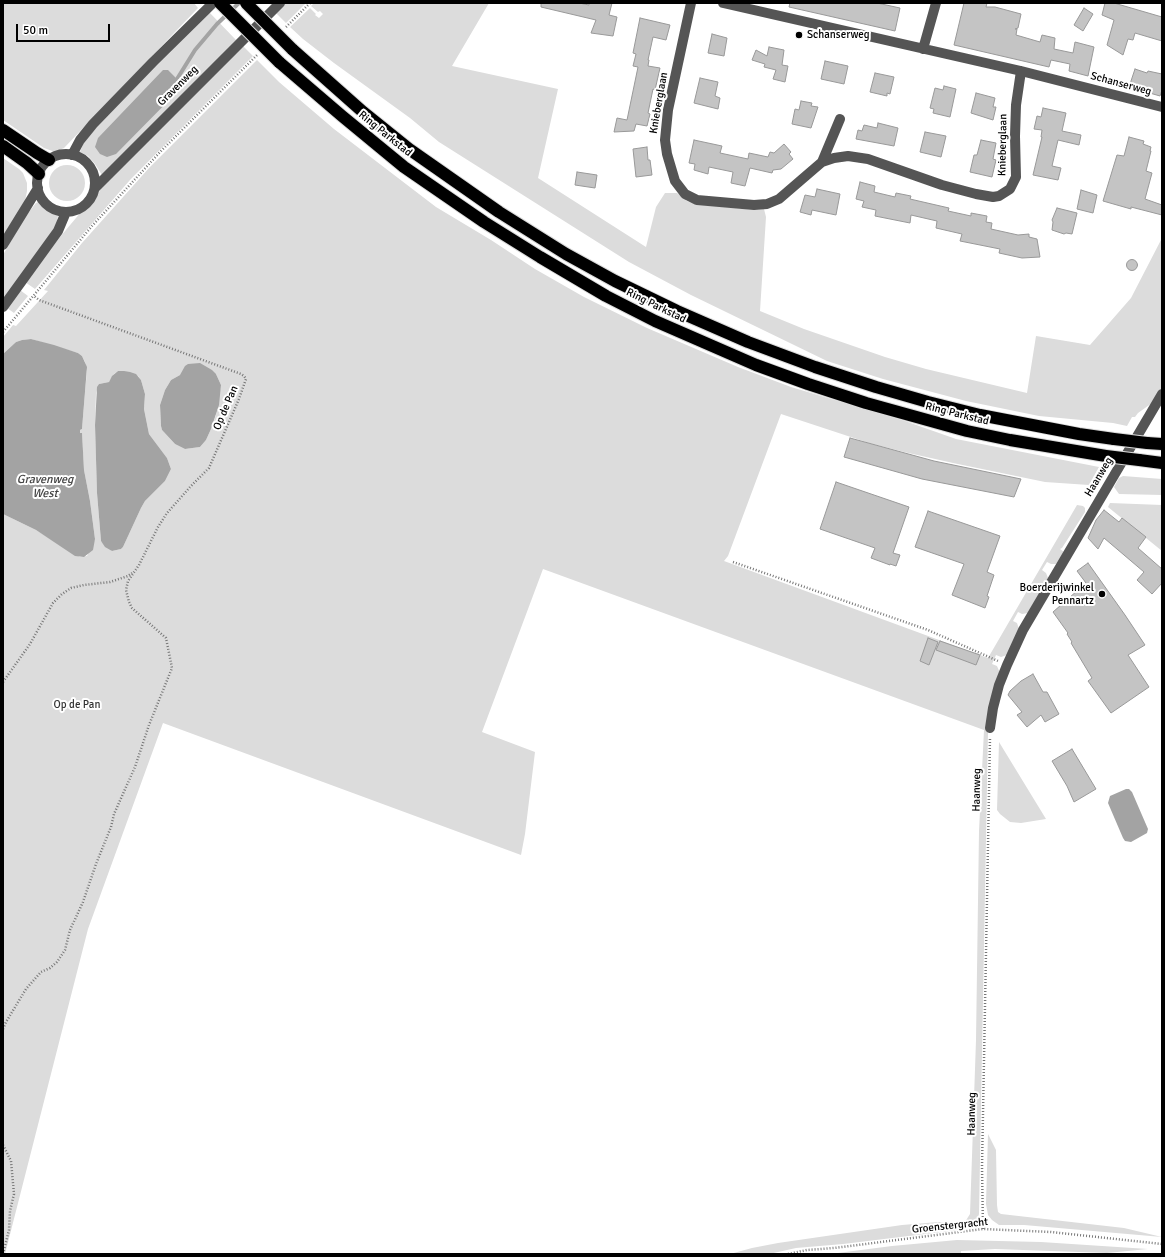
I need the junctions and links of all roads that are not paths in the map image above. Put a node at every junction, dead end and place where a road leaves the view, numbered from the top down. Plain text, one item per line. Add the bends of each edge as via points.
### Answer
1 (212, 3) edge
2 (220, 3) edge
3 (246, 3) edge
4 (280, 3) edge
5 (691, 3) edge
6 (723, 3) edge
7 (936, 3) edge
8 (923, 49) junction
9 (1021, 71) junction
10 (1162, 107) edge
11 (840, 119) dead end
12 (3, 130) edge
13 (3, 146) edge
14 (72, 155) junction
15 (49, 160) junction
16 (822, 162) junction
17 (39, 174) junction
18 (38, 188) junction
19 (95, 188) junction
20 (66, 212) junction
21 (3, 245) edge
22 (3, 307) edge
23 (1162, 394) edge
24 (1162, 444) edge
25 (1162, 463) edge
26 (990, 728) road end

1 - 14 street via 93,124
2 - 25 highway, Ring Parkstad, bridge via 279,62 404,167 540,257 655,321 756,365 866,403 1010,440
3 - 24 highway, Ring Parkstad, bridge via 292,49 409,149 499,212 566,254 677,311 748,342 815,367 928,402 1064,431
4 - 19 street, Gravenweg
5 - 16 street, Knieberglaan via 665,133 667,154 675,181 682,191 697,200 767,204 779,198
6 - 8 street, Schanserweg
7 - 8 street
8 - 9 street, Schanserweg
9 - 10 street, Schanserweg
9 - 16 street, Knieberglaan via 1016,105 1016,177 1010,189 999,196 976,194 942,185 856,156
11 - 16 street, Knieberglaan
12 - 15 highway
13 - 17 highway
14 - 15 street via 60,155
14 - 19 street via 85,161 90,167
15 - 17 street
17 - 18 street
18 - 20 street via 48,205
18 - 21 street
19 - 20 street via 85,205
20 - 22 street via 58,231
23 - 26 street, Haanweg via 1023,630 1007,665 993,708

